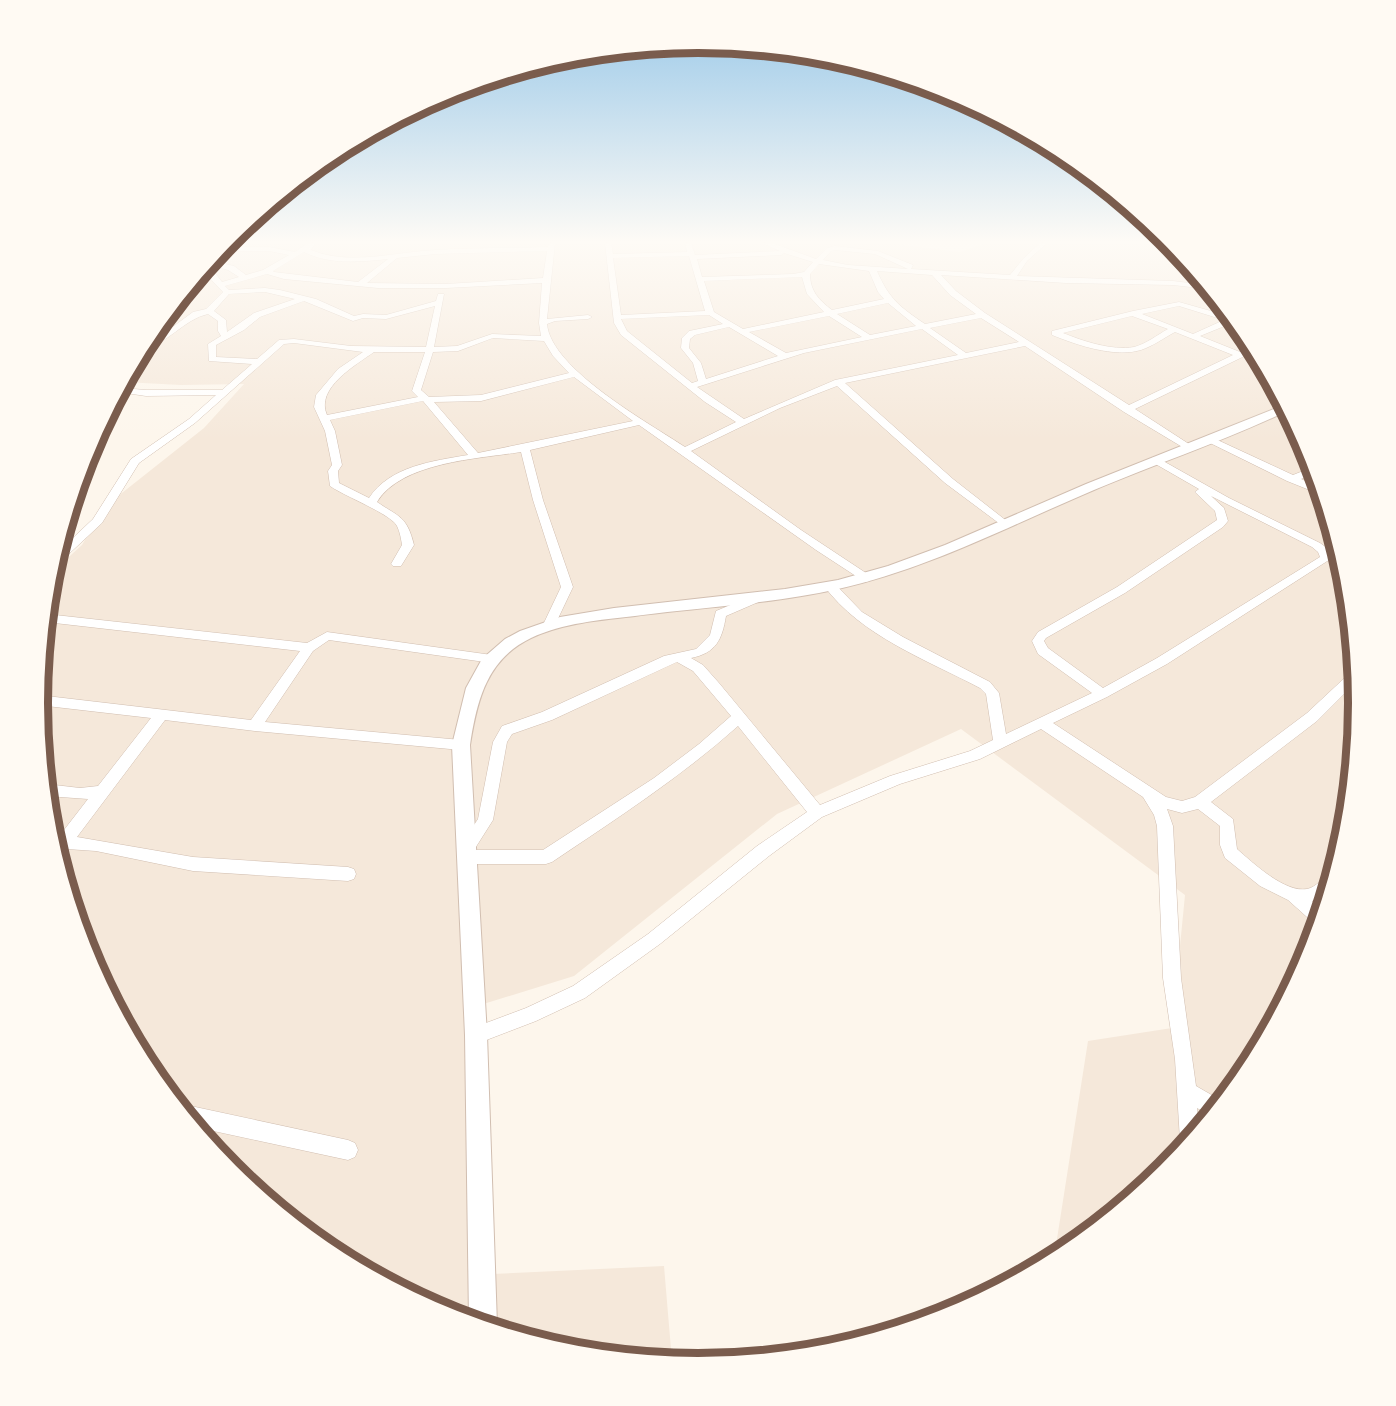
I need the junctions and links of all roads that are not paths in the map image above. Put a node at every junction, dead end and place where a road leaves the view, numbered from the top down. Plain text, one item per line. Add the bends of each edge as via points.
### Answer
1 (211, 309) edge
2 (275, 309) edge
3 (329, 309) edge
4 (416, 309) edge
5 (439, 309) edge
6 (545, 309) edge
7 (617, 309) edge
8 (709, 309) edge
9 (825, 309) edge
10 (852, 309) edge
11 (898, 309) edge
12 (974, 309) edge
13 (1155, 309) edge
14 (1195, 309) edge
15 (209, 311) junction
16 (710, 312) junction
17 (832, 313) junction
18 (1133, 313) junction
19 (982, 315) junction
20 (588, 316) dead end
21 (1220, 316) edge
22 (618, 317) junction
23 (543, 323) junction
24 (1225, 323) edge
25 (728, 325) junction
26 (921, 327) junction
27 (1173, 330) junction
28 (740, 332) junction
29 (225, 335) junction
30 (161, 337) edge
31 (868, 337) junction
32 (1192, 337) junction
33 (546, 339) junction
34 (1027, 343) junction
35 (373, 349) junction
36 (430, 349) junction
37 (1245, 353) edge
38 (963, 354) junction
39 (1241, 355) junction
40 (784, 356) junction
41 (257, 362) junction
42 (575, 374) junction
43 (703, 382) junction
44 (838, 382) junction
45 (692, 386) junction
46 (128, 391) edge
47 (224, 393) junction
48 (426, 399) junction
49 (1127, 410) junction
50 (1278, 411) edge
51 (324, 418) junction
52 (641, 422) junction
53 (741, 422) junction
54 (1211, 440) junction
55 (525, 448) junction
56 (1189, 448) junction
57 (684, 451) junction
58 (475, 456) junction
59 (1152, 462) junction
60 (1306, 473) edge
61 (1291, 479) junction
62 (1312, 488) edge
63 (371, 504) junction
64 (1004, 524) junction
65 (66, 551) edge
66 (397, 564) dead end
67 (865, 578) junction
68 (831, 586) junction
69 (760, 597) junction
70 (54, 619) edge
71 (548, 627) junction
72 (309, 648) junction
73 (681, 657) junction
74 (492, 658) junction
75 (1348, 683) edge
76 (1102, 694) junction
77 (48, 701) edge
78 (161, 715) junction
79 (739, 717) junction
80 (1041, 722) junction
81 (255, 726) junction
82 (1001, 743) junction
83 (461, 745) junction
84 (1142, 790) junction
85 (54, 791) edge
86 (101, 792) junction
87 (1196, 804) junction
88 (817, 813) junction
89 (1166, 826) junction
90 (63, 843) edge
91 (64, 847) edge
92 (467, 853) junction
93 (348, 874) dead end
94 (1321, 890) edge
95 (1294, 896) junction
96 (1313, 914) edge
97 (476, 1035) junction
98 (1186, 1091) junction
99 (1210, 1104) edge
100 (197, 1117) edge
101 (1189, 1129) edge
102 (348, 1150) dead end
103 (483, 1317) edge

1 - 15 street
2 - 29 street
3 - 4 street via 352,319 386,317
5 - 36 street
6 - 23 street
7 - 22 street
8 - 16 street
9 - 17 street
10 - 17 street
11 - 26 street
12 - 19 street
13 - 18 street
14 - 21 street
15 - 29 street via 222,320
15 - 30 street via 196,314
16 - 22 street
16 - 25 street
17 - 28 street
17 - 31 street
18 - 27 street
18 - 27 street via 1055,333 1128,350
19 - 26 street
19 - 34 street
20 - 23 street
22 - 45 street via 624,333
23 - 33 street
24 - 32 street
25 - 28 street
25 - 43 street via 692,333 686,338 685,348 697,363
26 - 31 street
26 - 38 street
27 - 32 street
28 - 40 street
29 - 41 street via 212,344 212,359
31 - 40 street
32 - 39 street
33 - 36 street via 492,336 450,350
33 - 42 street via 556,356
34 - 38 street
34 - 49 street
35 - 36 street
35 - 41 street via 351,350 286,340
35 - 51 street via 341,371 324,389 319,407
36 - 48 street via 415,388
37 - 39 street
38 - 44 street
39 - 49 street
40 - 43 street
41 - 47 street
42 - 48 street via 481,398
42 - 52 street
43 - 45 street
44 - 53 street
44 - 64 street via 949,481
45 - 53 street
46 - 47 street
47 - 65 street via 135,461 98,521
48 - 51 street
48 - 58 street
49 - 56 street
50 - 54 street
51 - 63 street via 337,465 333,471 334,484
52 - 55 street
52 - 57 street
53 - 57 street
54 - 56 street
54 - 61 street
55 - 58 street
55 - 71 street via 567,587
56 - 59 street
57 - 67 street
58 - 63 street via 416,468 380,489
59 - 64 street
59 - 76 street via 1197,490 1220,510 1223,521 1038,640 1043,651
59 - 76 street via 1328,548 1326,558
60 - 61 street
61 - 62 street
63 - 66 street via 405,526 408,545
64 - 67 street
67 - 68 street
68 - 69 street
68 - 82 street via 858,615 985,685 992,693
69 - 71 street via 578,618
69 - 73 street via 720,614 712,643 700,652
70 - 72 street
71 - 74 street via 510,643
72 - 74 street via 332,636
72 - 81 street
73 - 79 street via 704,675
73 - 92 street via 507,730 500,742 485,820
74 - 83 street via 480,673 468,705
75 - 87 street via 1312,717
76 - 80 street
77 - 78 street
78 - 81 street
78 - 86 street
79 - 88 street
79 - 92 street via 659,782 546,857
80 - 82 street
80 - 84 street
81 - 83 street
82 - 88 street via 895,780
83 - 92 street
84 - 87 street via 1172,806
84 - 89 street via 1156,804
85 - 86 street
86 - 90 street
87 - 89 street
87 - 95 street via 1228,823 1232,853 1257,874
88 - 97 street via 579,992
89 - 98 street via 1172,978
91 - 93 street via 96,845 193,864
92 - 97 street
94 - 95 street
95 - 96 street
97 - 103 street
98 - 99 street
98 - 101 street
100 - 102 street

